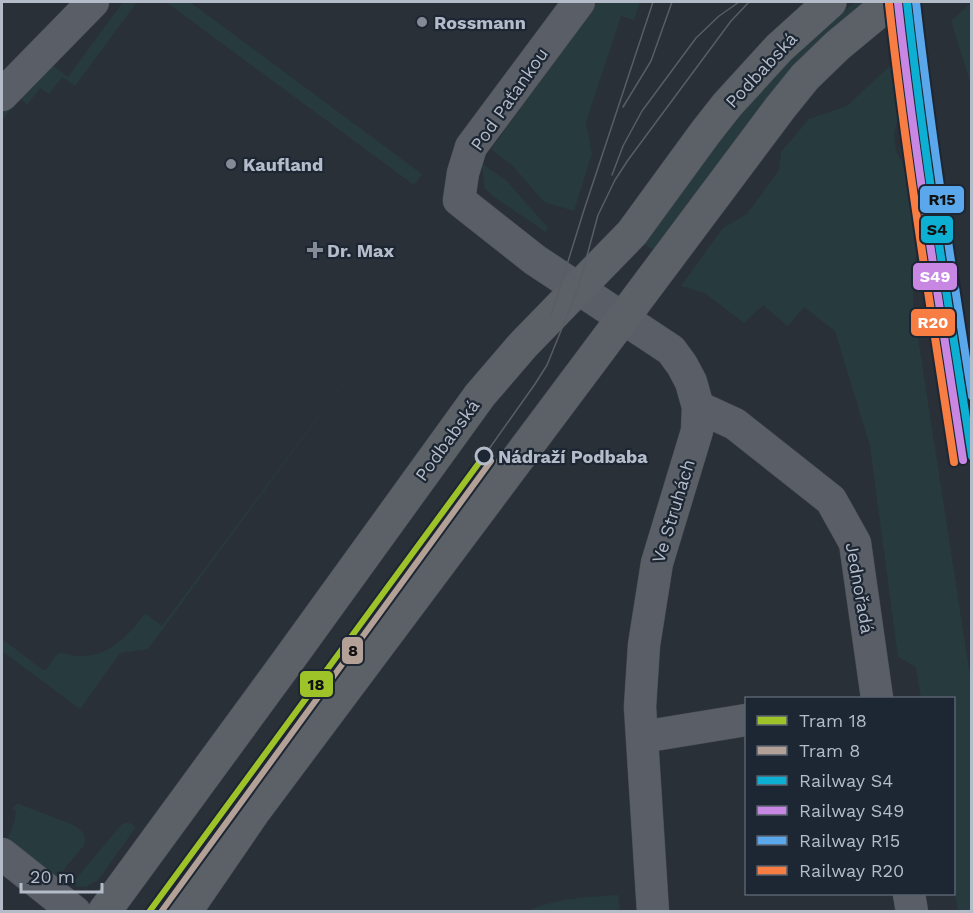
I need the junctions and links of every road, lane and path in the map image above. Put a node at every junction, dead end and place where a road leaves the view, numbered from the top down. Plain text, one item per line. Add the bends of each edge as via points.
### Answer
1 (93, 2) edge
2 (579, 2) edge
3 (830, 2) edge
4 (890, 2) edge
5 (2, 95) edge
6 (578, 289) junction
7 (622, 318) junction
8 (698, 407) junction
9 (876, 691) edge
10 (745, 720) edge
11 (642, 737) junction
12 (2, 854) edge
13 (909, 895) edge
14 (75, 912) edge
15 (104, 912) edge
16 (184, 912) edge
17 (653, 912) edge
18 (912, 912) edge

1 - 5 street
2 - 6 street, Pod Paťankou via 471,147 459,200
3 - 6 main road, Podbabská via 779,48 727,105 632,233
4 - 7 main road, Podbabská via 805,77
6 - 7 street, Ve Struhách
6 - 15 main road, Podbabská via 472,405
7 - 8 street, Ve Struhách via 671,350 691,382
7 - 16 main road, Podbabská
8 - 9 street, Jednořadá via 735,424 831,500 855,543
8 - 11 street, Ve Struhách via 697,431 657,563 644,645
10 - 11 street
11 - 17 street, Ve Struhách
12 - 14 street
13 - 18 street

